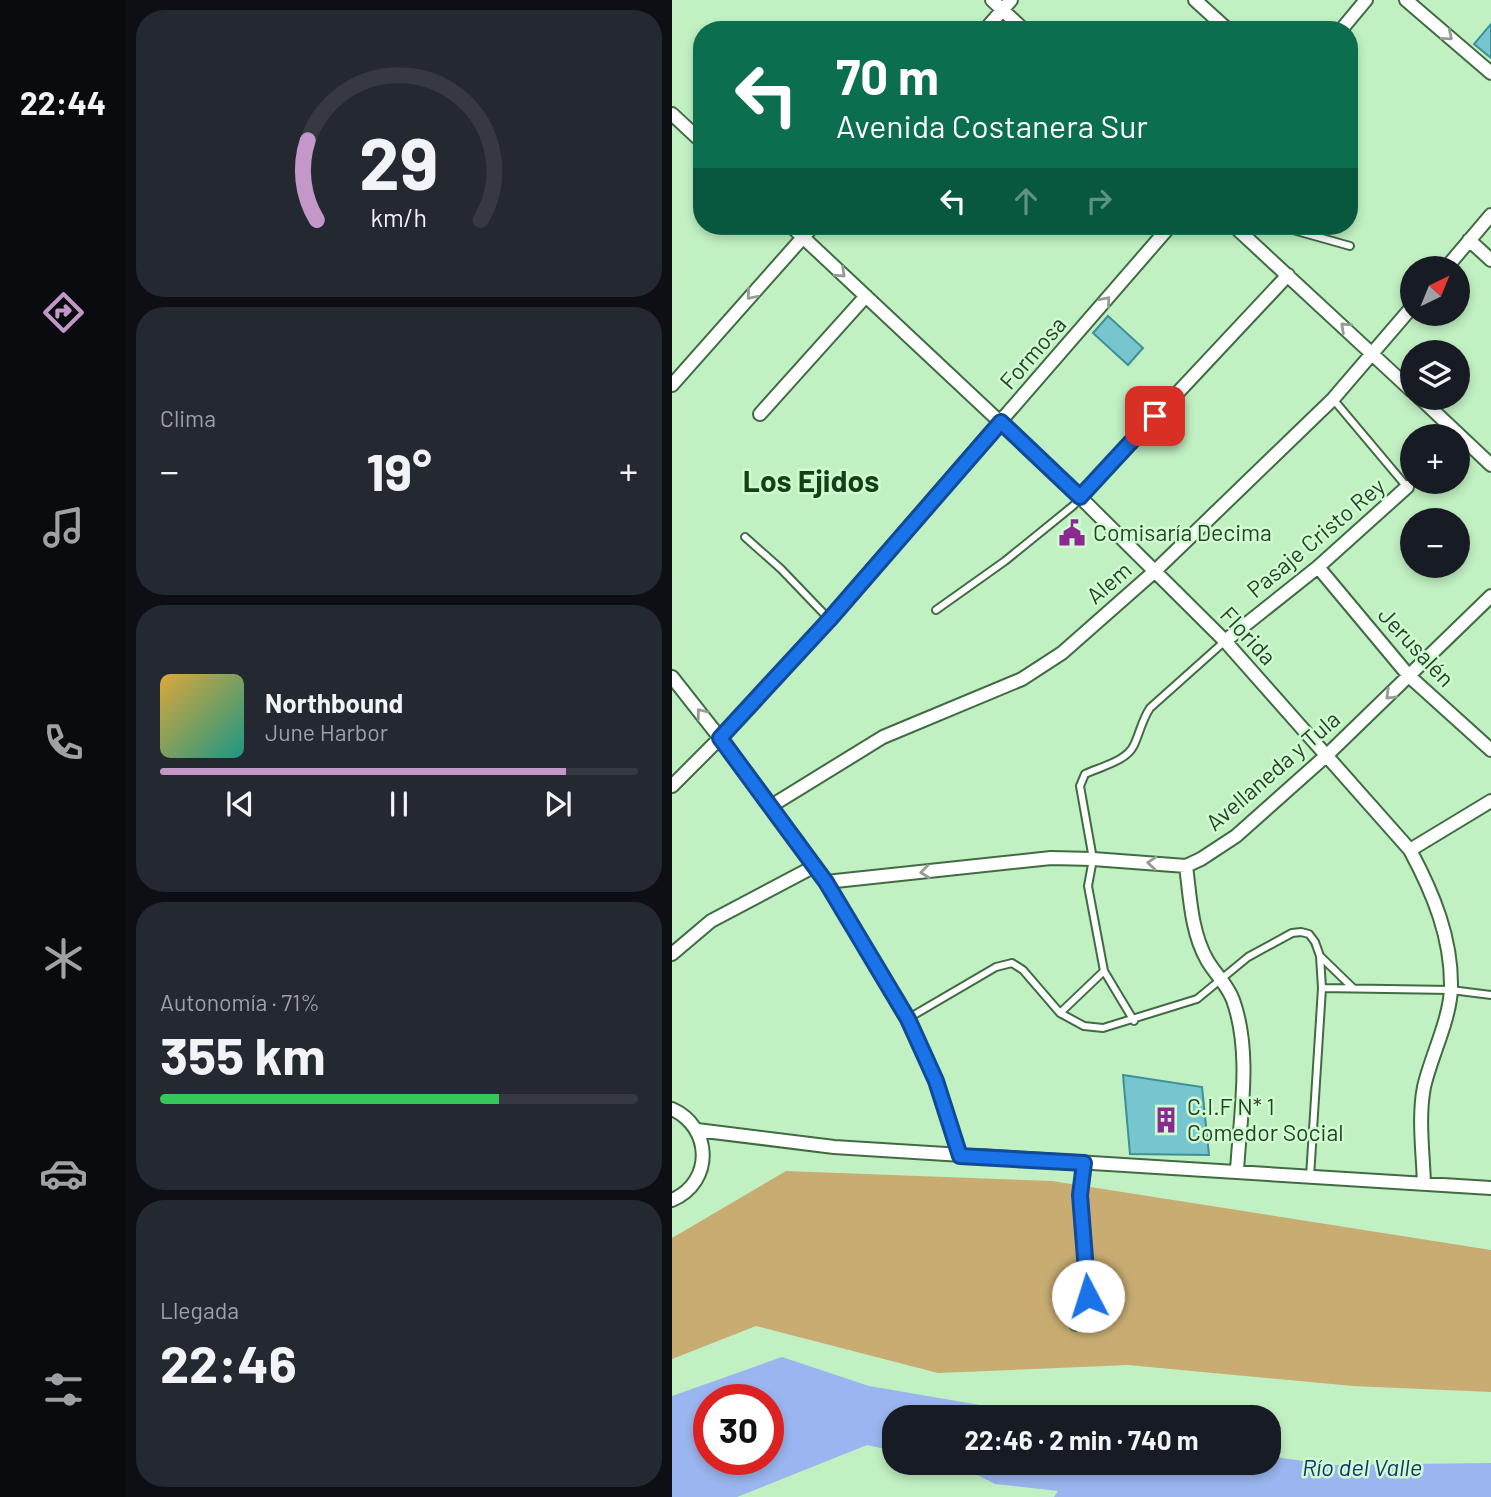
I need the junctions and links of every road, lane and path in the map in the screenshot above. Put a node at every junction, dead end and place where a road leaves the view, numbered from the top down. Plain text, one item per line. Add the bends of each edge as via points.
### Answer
1 (992, 0) edge
2 (1195, 0) edge
3 (1366, 0) edge
4 (1406, 0) edge
5 (1007, 5) edge
6 (993, 21) edge
7 (1018, 21) edge
8 (1218, 21) edge
9 (1348, 21) edge
10 (1491, 72) edge
11 (672, 114) edge
12 (693, 134) edge
13 (1491, 215) edge
14 (1163, 235) edge
15 (1244, 235) edge
16 (1311, 235) edge
17 (803, 237) joint
18 (1469, 240) junction
19 (1350, 246) dead end
20 (1456, 256) edge
21 (1491, 260) edge
22 (1288, 275) junction
23 (866, 296) junction
24 (1400, 321) edge
25 (1373, 353) junction
26 (1400, 379) edge
27 (672, 385) edge
28 (1333, 398) junction
29 (1433, 410) edge
30 (760, 414) dead end
31 (1001, 422) junction
32 (1491, 465) edge
33 (1400, 479) edge
34 (1400, 493) edge
35 (1080, 497) junction
36 (744, 537) dead end
37 (1318, 567) junction
38 (1155, 571) junction
39 (1491, 596) edge
40 (936, 610) dead end
41 (829, 620) junction
42 (1225, 641) junction
43 (1409, 676) junction
44 (672, 677) edge
45 (720, 738) junction
46 (1491, 750) edge
47 (1327, 755) junction
48 (673, 784) edge
49 (1491, 802) edge
50 (771, 806) junction
51 (1410, 850) junction
52 (1093, 859) junction
53 (815, 866) junction
54 (1186, 866) junction
55 (826, 882) junction
56 (672, 954) edge
57 (1320, 956) junction
58 (1104, 971) junction
59 (1221, 978) junction
60 (1322, 988) junction
61 (1353, 988) junction
62 (1451, 990) junction
63 (1491, 995) edge
64 (1060, 1013) junction
65 (908, 1019) junction
66 (1134, 1021) junction
67 (672, 1109) edge
68 (697, 1130) junction
69 (960, 1156) junction
70 (1084, 1163) junction
71 (1237, 1171) junction
72 (1310, 1177) junction
73 (1424, 1184) junction
74 (1491, 1188) edge
75 (672, 1200) edge
76 (1076, 1324) dead end

1 - 5 street
2 - 8 street
3 - 9 street
4 -> 10 street
5 - 6 street
5 - 7 street
11 - 12 street
13 - 18 street
31 -> 14 street, Formosa
15 - 22 street
16 - 19 lane
17 -> 23 street, Florida
17 -> 27 street
18 - 20 street
18 - 21 street
25 -> 22 street
22 - 35 street
23 - 30 street
23 - 31 street, Florida
24 - 25 street, Alem
25 - 26 street
25 - 28 street, Alem
28 - 33 lane, Pasaje Cristo Rey
28 - 38 street, Alem
29 - 32 street
31 - 35 street, Florida
31 - 41 street, Formosa
34 - 37 street, Pasaje Cristo Rey
35 - 38 street, Florida
35 - 40 lane via 1005,561
36 - 41 lane
37 - 42 street, Pasaje Cristo Rey
37 - 43 street, Jerusalén
38 - 42 street, Florida
38 - 50 street, Alem via 1062,653 1022,680 883,737
39 - 43 street, Avellaneda y Tula
41 - 45 street, Formosa
42 - 47 street, Florida
42 - 52 lane, Pasaje Cristo Rey via 1150,708 1126,755 1085,774 1080,786
43 - 46 street, Jerusalén
43 -> 47 street, Avellaneda y Tula
45 -> 44 street
45 - 48 street, Formosa
45 - 50 street
47 - 51 street, Florida
47 - 54 street, Avellaneda y Tula via 1236,836
49 - 51 street
50 - 53 street
51 - 62 street, Florida via 1440,915
54 -> 52 street
52 -> 55 street via 1051,858
52 - 58 lane, Pasaje Cristo Rey via 1088,886
53 - 55 street
53 - 56 street via 711,922
54 - 59 street via 1192,917 1207,960
55 - 65 street
57 - 59 lane via 1310,934 1292,933
57 - 60 lane
57 - 61 lane
58 - 64 lane
58 - 66 lane, Pasaje Cristo Rey
59 - 66 lane via 1197,999
59 - 71 street via 1233,1000 1241,1035
60 - 61 lane
60 - 72 lane
61 - 62 lane
62 - 63 lane
62 - 73 street, Florida via 1424,1087
64 - 65 lane via 1012,963 996,967
64 - 66 lane via 1084,1026 1103,1028
65 - 69 street via 936,1081
67 - 68 street
68 - 69 street
68 - 75 street via 703,1149 701,1169 692,1186
69 - 70 street
70 - 71 street
70 - 76 street via 1080,1195 1088,1296
71 - 72 street
72 - 73 street
73 - 74 street

